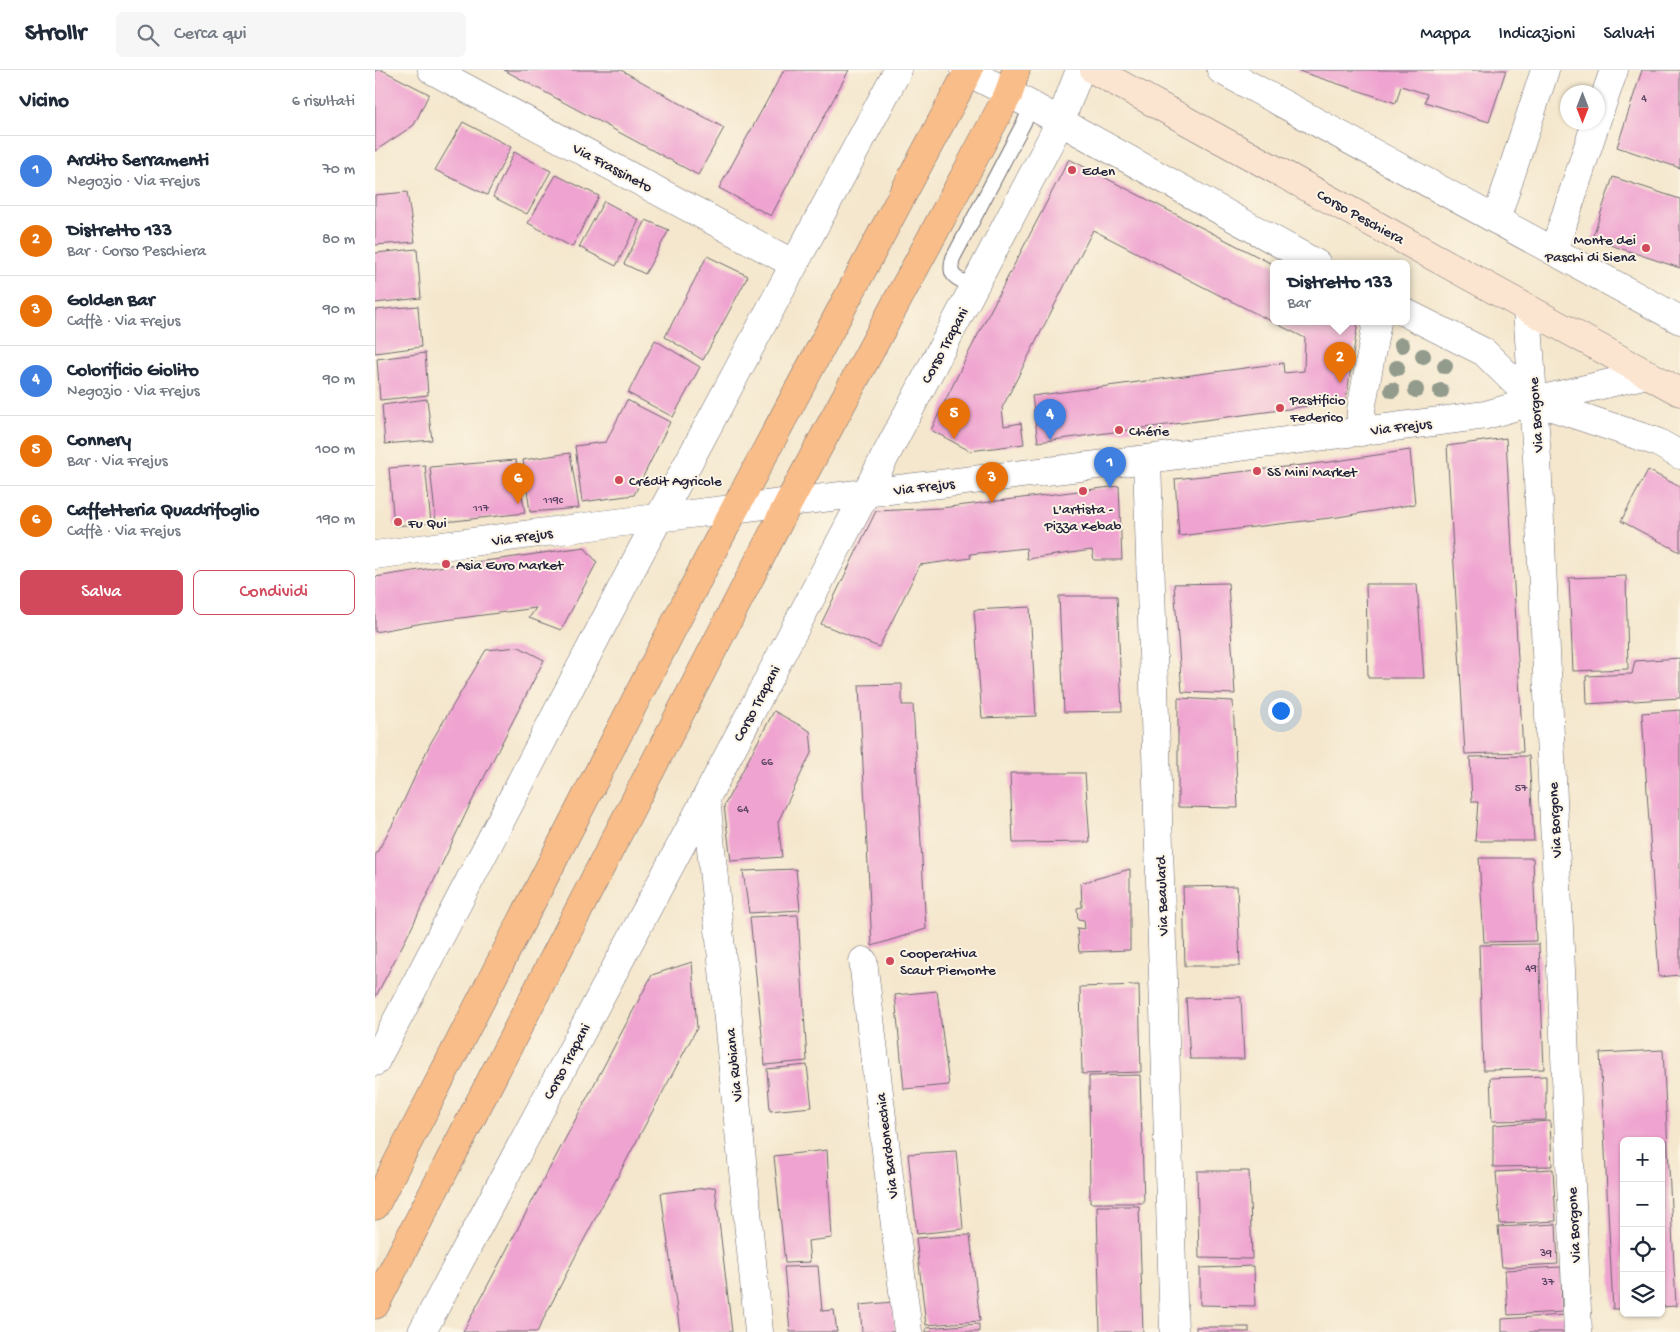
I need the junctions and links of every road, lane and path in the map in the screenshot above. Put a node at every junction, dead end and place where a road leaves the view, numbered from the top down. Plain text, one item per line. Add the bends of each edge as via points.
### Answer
1 (432, 70) edge
2 (898, 70) edge
3 (1080, 70) edge
4 (1094, 70) edge
5 (1221, 70) edge
6 (1545, 70) edge
7 (1614, 70) edge
8 (967, 71) edge
9 (1012, 81) edge
10 (1605, 97) edge
11 (1032, 107) junction
12 (1060, 122) junction
13 (1594, 130) edge
14 (1496, 220) junction
15 (1554, 251) junction
16 (1310, 260) edge
17 (794, 264) junction
18 (974, 286) junction
19 (1527, 308) junction
20 (1410, 315) edge
21 (1680, 320) edge
22 (1376, 325) edge
23 (1648, 374) junction
24 (1680, 392) edge
25 (1534, 401) junction
26 (1361, 432) junction
27 (1680, 455) edge
28 (1147, 459) junction
29 (866, 494) junction
30 (789, 502) junction
31 (736, 508) junction
32 (659, 518) junction
33 (375, 555) edge
34 (706, 798) junction
35 (863, 961) dead end
36 (375, 1062) edge
37 (375, 1206) edge
38 (375, 1305) edge
39 (422, 1332) edge
40 (759, 1332) edge
41 (909, 1332) edge
42 (1174, 1332) edge
43 (1578, 1332) edge

1 - 17 street, Via Frassineto
2 - 17 street
3 - 12 street, Corso Trapani
4 - 19 main road, Corso Peschiera
5 - 14 street
6 - 14 street
7 - 10 street
8 - 9 street
8 - 31 main road
9 - 11 street
9 - 30 main road
11 - 12 street
11 - 18 lane via 953,258 953,274
12 - 16 street
12 - 18 street, Corso Trapani
13 - 15 street
14 - 15 street
15 - 21 street
17 - 32 street
18 - 29 street, Corso Trapani
19 - 23 main road, Corso Peschiera
19 - 25 street, Via Borgone
20 - 25 street via 1484,352
22 - 26 street via 1361,410
23 - 24 main road, Corso Peschiera
23 - 25 street, Via Frejus
25 - 26 street, Via Frejus via 1486,415
25 - 27 street via 1657,442
25 - 43 street, Via Borgone
26 - 28 street, Via Frejus
28 - 29 street, Via Frejus
28 - 42 street, Via Beaulard
29 - 30 street, Via Frejus
29 - 34 street, Corso Trapani
30 - 31 street, Via Frejus
30 - 38 main road
31 - 32 street, Via Frejus
31 - 37 main road
32 - 33 street, Via Frejus
32 - 36 street
34 - 39 street, Corso Trapani
34 - 40 street, Via Rubiana
35 - 41 street, Via Bardonecchia

